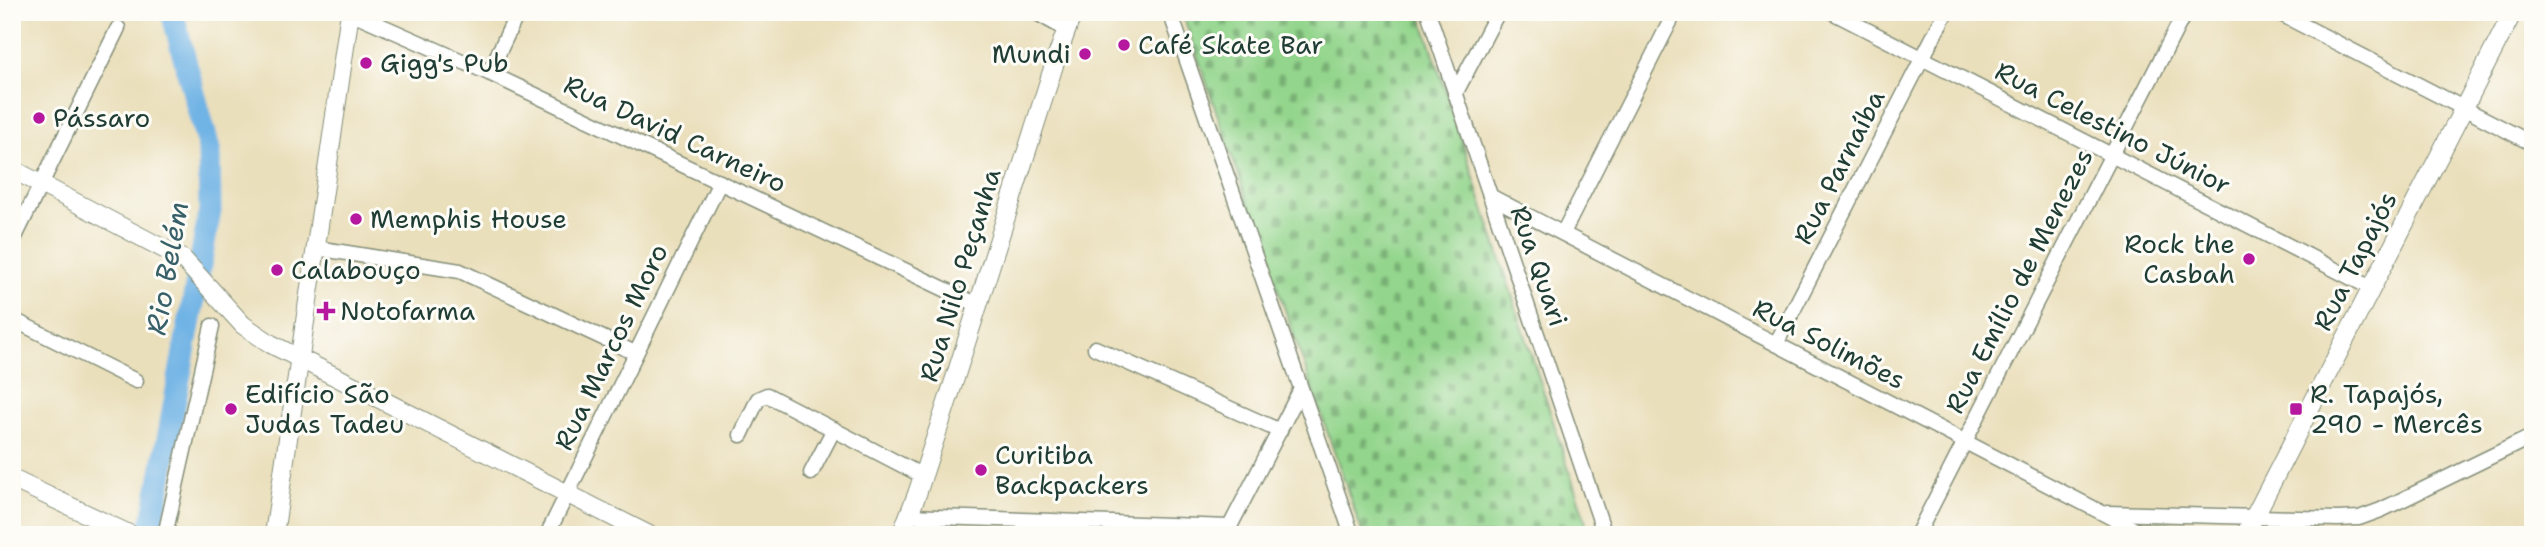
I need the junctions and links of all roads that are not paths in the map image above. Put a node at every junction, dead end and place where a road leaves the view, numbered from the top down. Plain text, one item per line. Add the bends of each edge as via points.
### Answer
1 (350, 12) edge
2 (518, 12) edge
3 (1035, 12) edge
4 (1073, 12) edge
5 (1170, 12) edge
6 (1428, 12) edge
7 (1498, 12) edge
8 (1675, 12) edge
9 (1832, 12) edge
10 (1946, 12) edge
11 (2185, 12) edge
12 (2277, 12) edge
13 (2513, 12) edge
14 (118, 27) dead end
15 (1066, 30) junction
16 (1923, 59) junction
17 (489, 73) junction
18 (1455, 94) junction
19 (2463, 108) junction
20 (2533, 144) edge
21 (2112, 155) junction
22 (12, 169) edge
23 (720, 182) junction
24 (41, 185) junction
25 (1490, 196) junction
26 (1563, 233) junction
27 (12, 243) edge
28 (316, 248) junction
29 (2371, 288) junction
30 (978, 305) junction
31 (12, 319) edge
32 (212, 326) dead end
33 (1776, 344) junction
34 (1095, 348) dead end
35 (635, 353) junction
36 (299, 359) junction
37 (136, 381) dead end
38 (1301, 389) junction
39 (834, 429) junction
40 (1280, 431) junction
41 (741, 436) dead end
42 (2532, 437) edge
43 (1965, 441) junction
44 (811, 473) dead end
45 (923, 476) junction
46 (12, 479) edge
47 (567, 494) junction
48 (2102, 513) junction
49 (909, 516) junction
50 (2253, 517) junction
51 (1228, 531) edge
52 (124, 533) edge
53 (165, 535) edge
54 (274, 535) edge
55 (547, 535) edge
56 (649, 535) edge
57 (901, 535) edge
58 (1352, 535) edge
59 (1605, 535) edge
60 (1917, 535) edge
61 (2145, 535) edge
62 (2245, 535) edge

1 - 17 street, Rua David Carneiro
1 - 28 main road
2 - 17 street
3 - 15 street
4 - 15 main road, Rua Nilo Peçanha
5 - 38 street
6 - 18 street, Rua Quari
7 - 18 street
8 - 26 street
9 - 16 street, Rua Celestino Júnior
10 - 16 street, Rua Parnaíba
11 - 21 street, Rua Emílio de Menezes
12 - 19 street
13 - 19 main road, Rua Tapajós
14 - 24 street
15 - 30 main road, Rua Nilo Peçanha
16 - 21 street, Rua Celestino Júnior
16 - 33 street, Rua Parnaíba
17 - 23 street, Rua David Carneiro
18 - 25 street, Rua Quari
19 - 20 street
19 - 29 main road, Rua Tapajós
21 - 29 street, Rua Celestino Júnior
21 - 43 street, Rua Emílio de Menezes
22 - 24 main road
23 - 30 street, Rua David Carneiro
23 - 35 street, Rua Marcos Moro
24 - 27 street
24 - 36 main road via 183,260 243,325
25 - 26 street, Rua Solimões
25 - 59 street, Rua Quari
26 - 33 street, Rua Solimões
28 - 35 street via 460,271
28 - 36 main road
29 - 50 main road, Rua Tapajós
30 - 45 main road, Rua Nilo Peçanha
31 - 37 street
32 - 53 street
33 - 43 street, Rua Solimões
34 - 40 street
35 - 47 street, Rua Marcos Moro
36 - 47 main road
36 - 54 main road
38 - 40 street
38 - 58 street
39 - 41 street via 766,395 758,399
39 - 44 street
39 - 45 street
40 - 51 street
42 - 50 street via 2358,518
43 - 48 street, Rua Solimões
43 - 60 street, Rua Emílio de Menezes
45 - 49 main road, Rua Nilo Peçanha
46 - 52 main road
47 - 55 street, Rua Marcos Moro
47 - 56 main road
48 - 50 street
48 - 61 street, Rua Solimões
49 - 51 street
49 - 57 main road, Rua Nilo Peçanha
50 - 62 main road, Rua Tapajós

